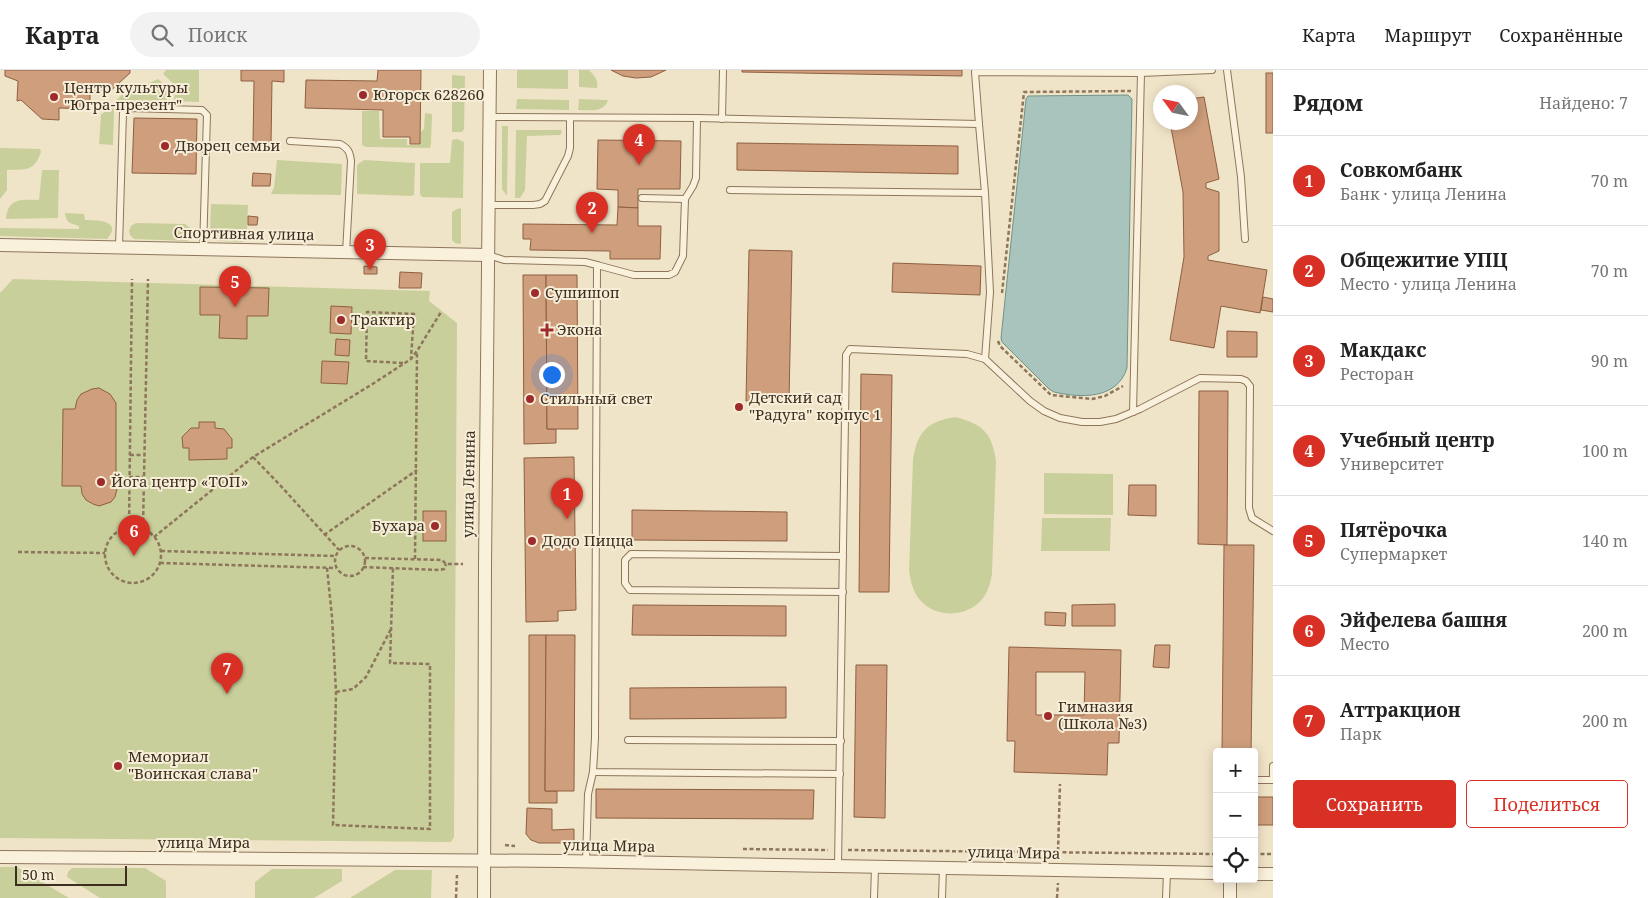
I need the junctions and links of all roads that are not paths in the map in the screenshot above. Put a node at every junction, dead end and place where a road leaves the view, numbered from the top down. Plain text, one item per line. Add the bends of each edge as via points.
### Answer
1 (490, 70) edge
2 (723, 70) edge
3 (1190, 70) edge
4 (1212, 70) edge
5 (1227, 70) edge
6 (974, 71) edge
7 (1141, 73) junction
8 (490, 117) junction
9 (570, 118) junction
10 (697, 118) junction
11 (722, 119) junction
12 (979, 124) junction
13 (290, 141) dead end
14 (730, 190) dead end
15 (984, 193) junction
16 (642, 198) dead end
17 (685, 199) junction
18 (488, 205) junction
19 (1245, 239) dead end
20 (0, 245) edge
21 (119, 247) junction
22 (203, 250) junction
23 (346, 253) junction
24 (488, 255) junction
25 (597, 265) junction
26 (985, 359) junction
27 (1133, 412) junction
28 (1273, 531) edge
29 (843, 556) junction
30 (842, 592) junction
31 (628, 740) dead end
32 (841, 741) junction
33 (1273, 766) edge
34 (594, 772) junction
35 (840, 774) junction
36 (1258, 780) edge
37 (1273, 780) edge
38 (0, 857) edge
39 (484, 861) junction
40 (586, 862) junction
41 (838, 866) junction
42 (874, 867) junction
43 (943, 868) junction
44 (1167, 872) junction
45 (1213, 873) edge
46 (1258, 874) edge
47 (1273, 874) edge
48 (1230, 883) edge
49 (484, 898) edge
50 (874, 898) edge
51 (942, 898) edge
52 (1166, 898) edge
53 (1230, 898) edge

1 - 8 street, улица Ленина
2 - 11 lane
3 - 4 lane
3 - 7 lane
5 - 19 lane via 1241,177
6 - 7 lane
6 - 12 lane
7 - 27 lane
8 - 9 lane
8 - 18 street, улица Ленина
9 - 10 lane
9 - 18 lane via 568,156 545,200 532,205
10 - 11 lane
10 - 17 lane via 696,178
11 - 12 lane
12 - 15 lane
13 - 23 lane via 340,144 350,153
14 - 15 lane
15 - 26 lane via 990,292
16 - 17 lane
17 - 25 lane via 683,256 675,272 634,275
18 - 24 street, улица Ленина
20 - 21 street, Спортивная улица
21 - 22 street, Спортивная улица
21 - 22 lane via 123,113 128,108 202,110 207,115
22 - 23 street, Спортивная улица
23 - 24 street, Спортивная улица
24 - 25 lane via 504,260
24 - 39 street, улица Ленина
25 - 34 lane
26 - 27 lane via 1030,401 1060,418 1100,422
26 - 29 lane via 968,354 850,349 846,355
27 - 28 lane via 1200,378 1246,381 1250,386 1249,508 1252,518
29 - 30 lane
29 - 30 lane via 631,554 625,560 626,583 630,590
30 - 32 lane
31 - 32 lane
32 - 35 lane
33 - 37 lane
34 - 35 lane
34 - 40 lane via 588,794
35 - 41 lane
36 - 37 lane
38 - 39 street, улица Мира
39 - 40 street, улица Мира
39 - 49 street, улица Ленина
40 - 41 street, улица Мира
41 - 42 street, улица Мира
42 - 43 street, улица Мира
42 - 50 lane
43 - 44 street, улица Мира
43 - 51 lane
44 - 45 street, улица Мира
44 - 52 lane
46 - 47 street
48 - 53 street

